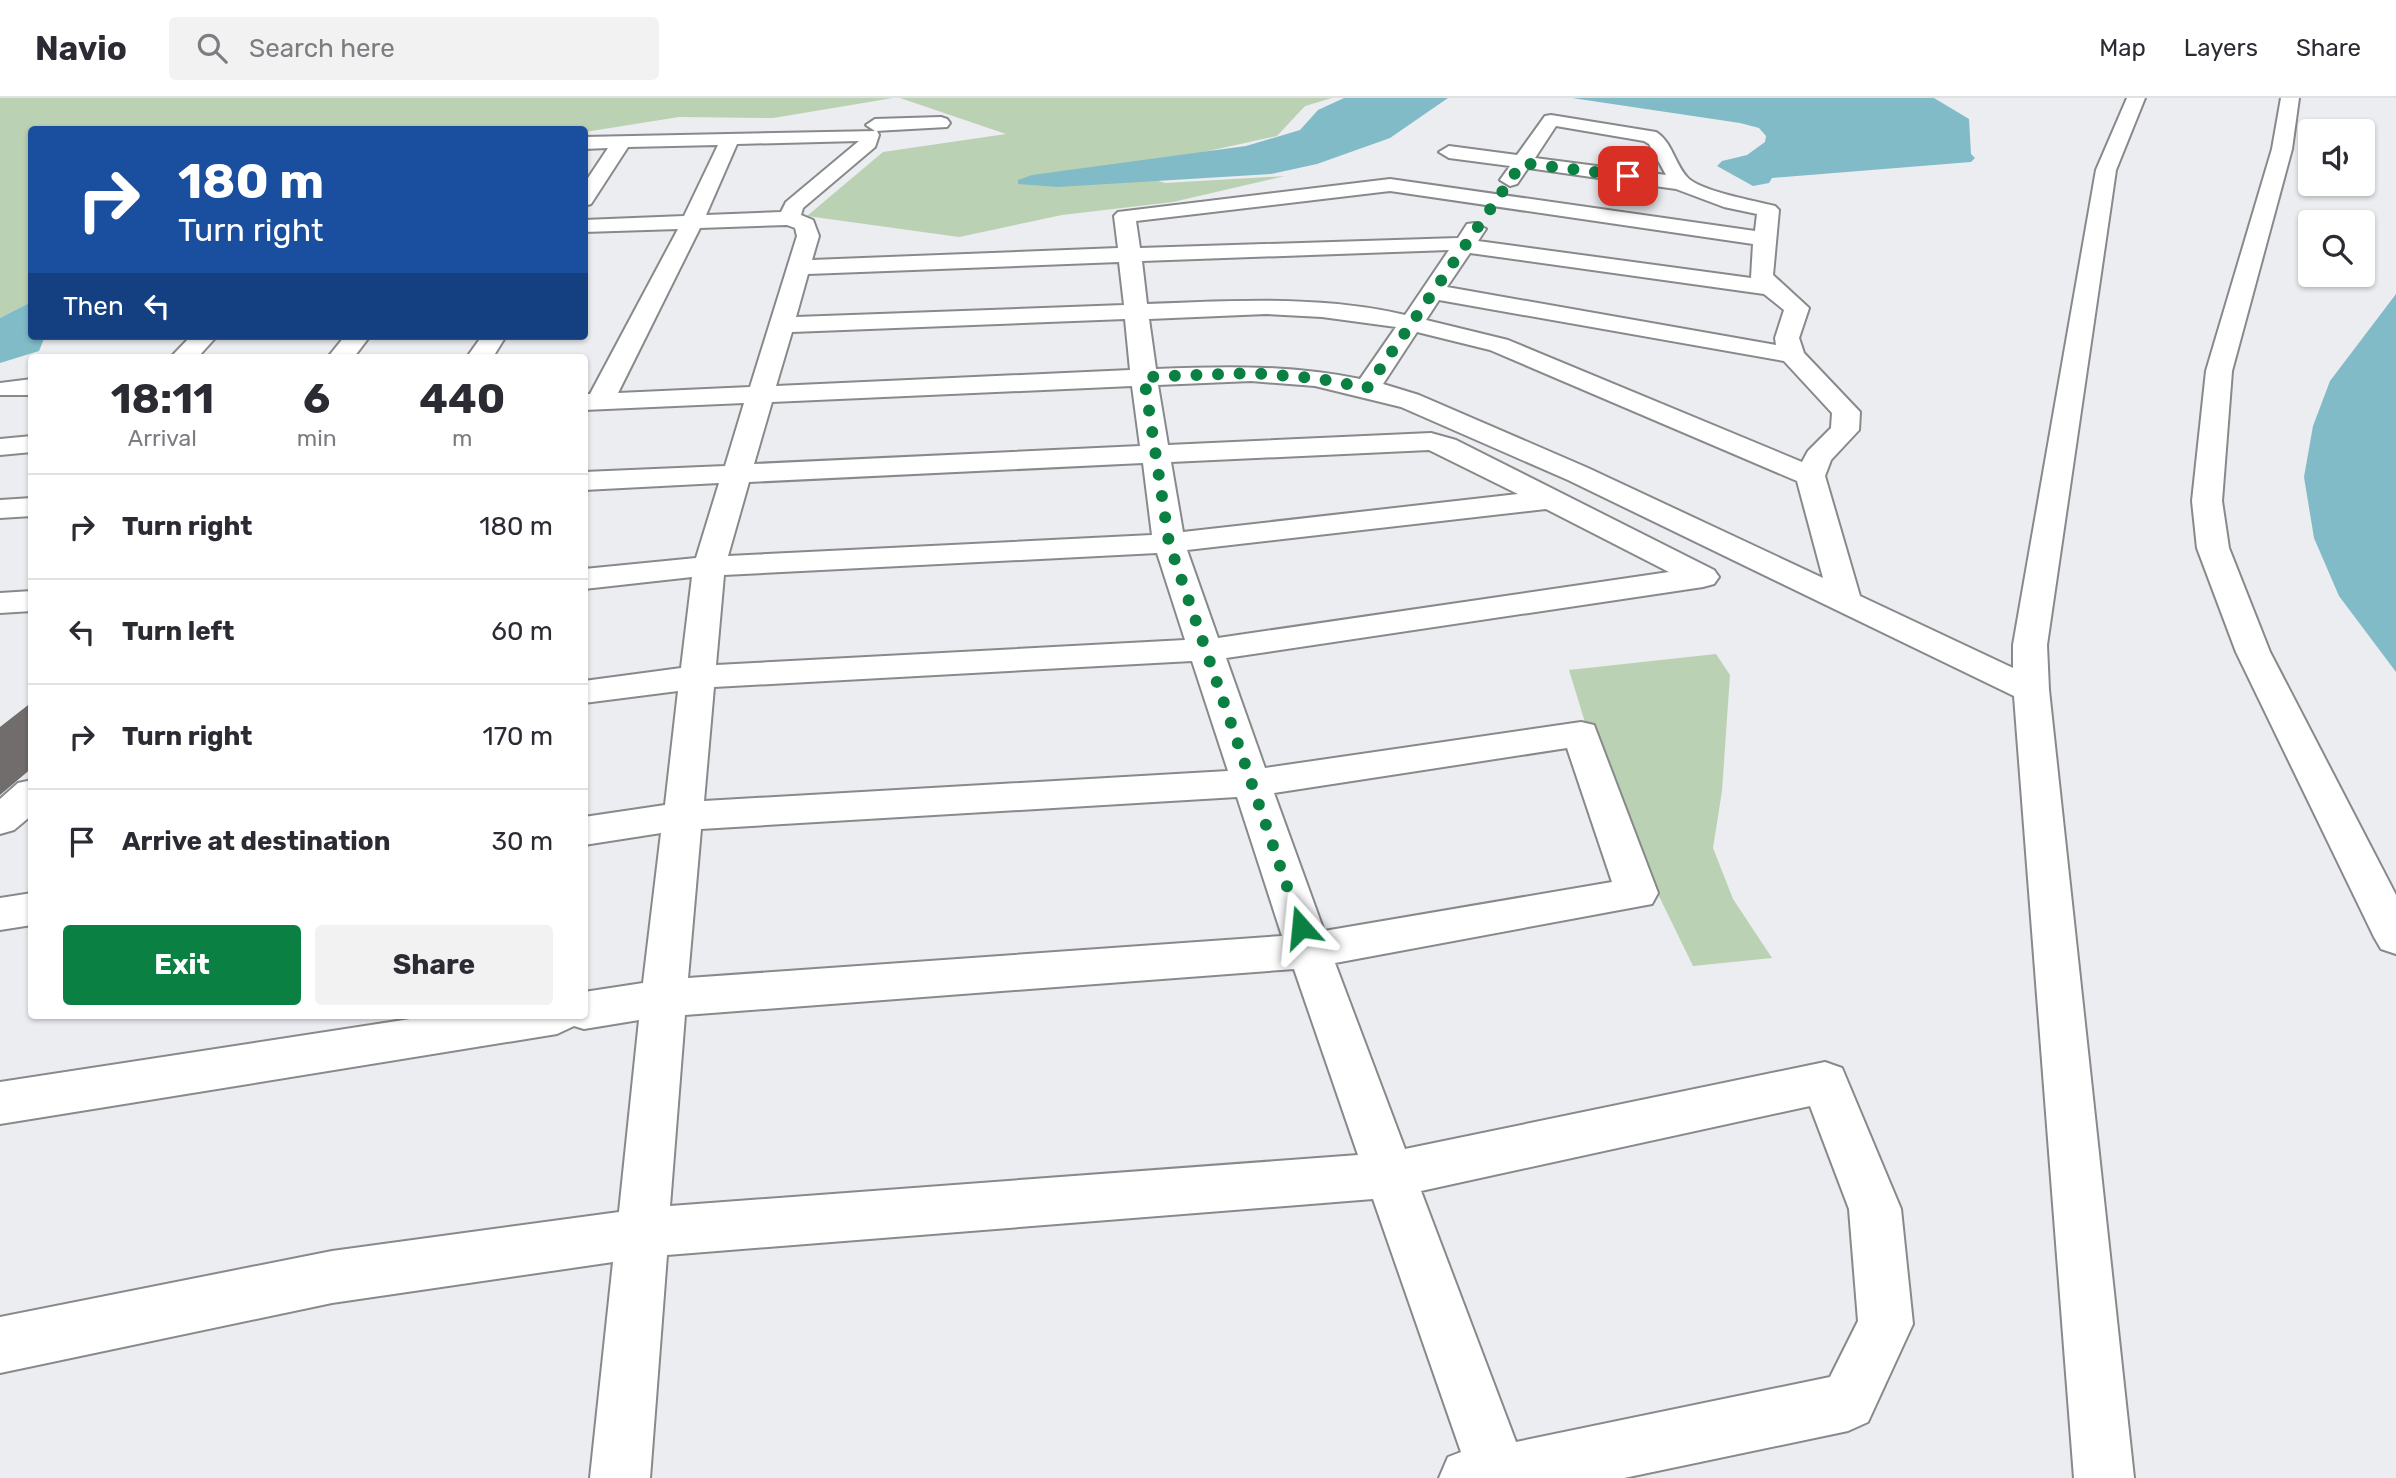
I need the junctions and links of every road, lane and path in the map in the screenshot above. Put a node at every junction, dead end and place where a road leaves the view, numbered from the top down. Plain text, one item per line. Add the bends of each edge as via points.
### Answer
1 (2136, 98) edge
2 (2290, 98) edge
3 (884, 107) dead end
4 (941, 123) dead end
5 (873, 130) junction
6 (730, 139) junction
7 (622, 142) junction
8 (588, 143) edge
9 (1449, 152) dead end
10 (1522, 163) junction
11 (1680, 183) junction
12 (588, 195) edge
13 (1496, 201) junction
14 (790, 218) junction
15 (692, 222) junction
16 (588, 226) edge
17 (1764, 239) junction
18 (1463, 245) junction
19 (1129, 255) junction
20 (800, 267) junction
21 (1771, 288) junction
22 (1434, 292) junction
23 (1137, 310) junction
24 (1413, 324) junction
25 (781, 325) junction
26 (201, 340) edge
27 (355, 340) edge
28 (187, 354) edge
29 (343, 354) edge
30 (1792, 355) junction
31 (1144, 377) junction
32 (1367, 388) junction
33 (761, 395) junction
34 (592, 402) edge
35 (28, 426) edge
36 (0, 428) edge
37 (28, 444) edge
38 (0, 447) edge
39 (1157, 455) junction
40 (735, 474) junction
41 (1810, 475) junction
42 (588, 481) edge
43 (1553, 499) junction
44 (28, 507) edge
45 (0, 509) edge
46 (1169, 543) junction
47 (709, 566) junction
48 (588, 579) edge
49 (1845, 600) junction
50 (28, 601) edge
51 (0, 603) edge
52 (1206, 650) junction
53 (699, 677) junction
54 (2031, 690) junction
55 (588, 691) edge
56 (1253, 783) junction
57 (28, 796) edge
58 (684, 816) junction
59 (0, 820) edge
60 (588, 830) edge
61 (28, 910) edge
62 (0, 914) edge
63 (2396, 937) edge
64 (1309, 951) junction
65 (664, 998) junction
66 (588, 1010) edge
67 (531, 1019) edge
68 (0, 1103) edge
69 (1389, 1175) junction
70 (642, 1234) junction
71 (0, 1345) edge
72 (1489, 1477) edge
73 (620, 1478) edge
74 (2104, 1478) edge

1 - 54 street via 2106,170 2030,645
2 - 63 street via 2282,149 2219,371 2207,501 2213,548 2253,652
3 - 5 street
4 - 5 street
5 - 6 street
5 - 14 street via 868,143 793,205
6 - 7 street
6 - 15 street
7 - 8 street
7 - 12 street
9 - 10 street
10 - 11 street
10 - 11 street via 1552,120 1649,136 1657,141
10 - 13 street
11 - 17 street via 1731,203 1768,210
13 - 17 street
13 - 18 street
13 - 19 street via 1377,185 1125,216
14 - 15 street
14 - 20 street via 805,225 808,236
15 - 16 street
15 - 34 street
17 - 21 street via 1761,276
18 - 19 street
18 - 21 street
18 - 22 street
19 - 20 street
19 - 23 street
20 - 25 street
21 - 30 street via 1797,308 1787,338
22 - 24 street
22 - 30 street
23 - 24 street via 1288,308
23 - 25 street
23 - 31 street
24 - 32 street
24 - 41 street via 1499,345
25 - 33 street
26 - 28 street
27 - 29 street
30 - 41 street via 1846,412 1845,430 1818,457
31 - 32 street via 1251,373
31 - 33 street
31 - 39 street
32 - 49 street via 1410,401 1578,474
33 - 34 street
33 - 40 street
35 - 36 street
37 - 38 street
39 - 40 street
39 - 43 street via 1431,441
39 - 46 street
40 - 42 street
40 - 47 street
41 - 49 street
43 - 46 street
43 - 52 street via 1703,577
44 - 45 street
46 - 47 street
46 - 52 street
47 - 48 street
47 - 53 street
49 - 54 street
50 - 51 street
52 - 53 street
52 - 56 street
53 - 55 street
53 - 58 street
54 - 74 street
56 - 58 street
56 - 64 street
56 - 64 street via 1581,734 1637,893
57 - 59 street
58 - 60 street
58 - 65 street
61 - 62 street
64 - 65 street
64 - 69 street
65 - 66 street
65 - 70 street
67 - 68 street
69 - 70 street
69 - 72 street
69 - 72 street via 1825,1082 1875,1209 1886,1324 1849,1402
70 - 71 street via 332,1277
70 - 73 street

